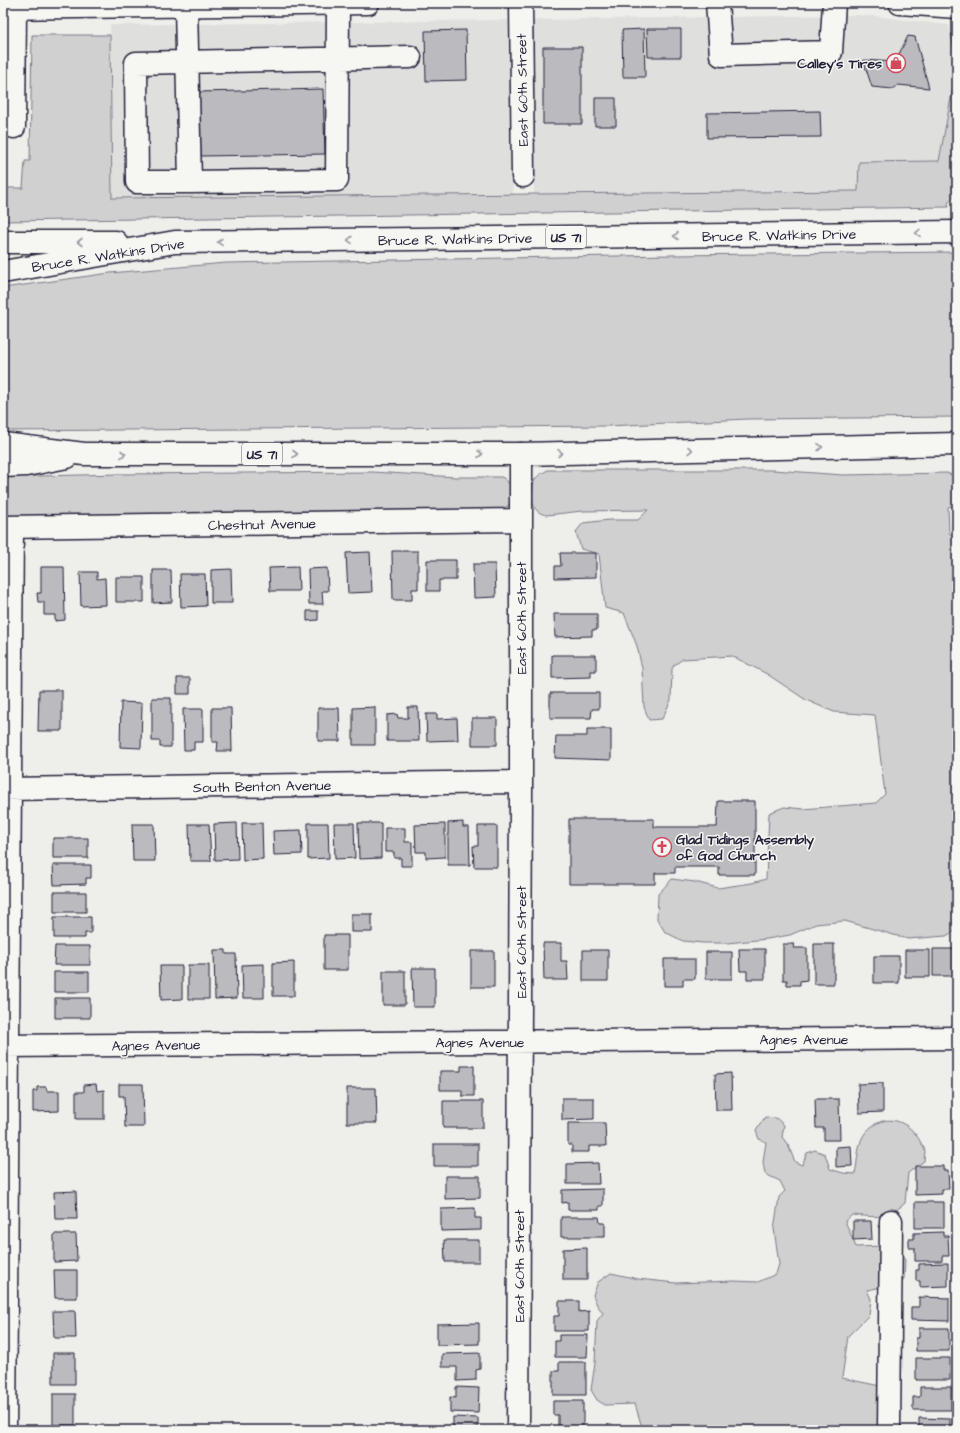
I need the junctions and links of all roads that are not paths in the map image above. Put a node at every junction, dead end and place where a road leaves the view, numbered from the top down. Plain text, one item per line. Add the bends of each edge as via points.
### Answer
1 (338, 3) edge
2 (368, 3) edge
3 (521, 3) edge
4 (717, 3) edge
5 (834, 3) edge
6 (900, 3) edge
7 (186, 6) junction
8 (957, 7) edge
9 (9, 8) edge
10 (410, 57) dead end
11 (338, 59) junction
12 (187, 62) junction
13 (14, 127) dead end
14 (523, 176) dead end
15 (190, 182) junction
16 (957, 232) edge
17 (3, 242) edge
18 (175, 242) junction
19 (3, 272) edge
20 (3, 444) edge
21 (957, 444) edge
22 (84, 454) junction
23 (521, 454) junction
24 (3, 466) edge
25 (521, 520) junction
26 (7, 527) edge
27 (521, 782) junction
28 (6, 789) edge
29 (957, 1038) edge
30 (520, 1042) junction
31 (5, 1046) edge
32 (891, 1222) dead end
33 (4, 1310) edge
34 (5, 1430) edge
35 (518, 1430) edge
36 (889, 1430) edge

1 - 2 main road
1 - 7 main road
1 - 11 main road
3 - 14 main road, East 60th Street
4 - 5 main road via 721,55 831,52
6 - 8 main road
7 - 9 main road
7 - 12 main road
9 - 13 main road
10 - 11 main road
11 - 12 main road
11 - 15 main road via 337,180
12 - 15 main road
12 - 15 main road via 136,63 137,182
16 -> 18 main road, Bruce R. Watkins Drive / US 71
18 -> 17 main road
18 - 19 main road, Bruce R. Watkins Drive / US 71
20 - 22 main road, US 71
23 -> 21 main road, US 71
22 -> 23 main road, US 71
22 - 24 main road via 26,465
23 - 25 main road, East 60th Street
25 - 26 main road, Chestnut Avenue
25 - 27 main road, East 60th Street
26 - 28 main road
27 - 28 main road, South Benton Avenue
27 - 30 main road, East 60th Street
28 - 31 main road
29 - 30 main road, Agnes Avenue
30 - 31 main road, Agnes Avenue
30 - 35 main road, East 60th Street
31 - 33 main road
32 - 36 main road
33 - 34 main road

